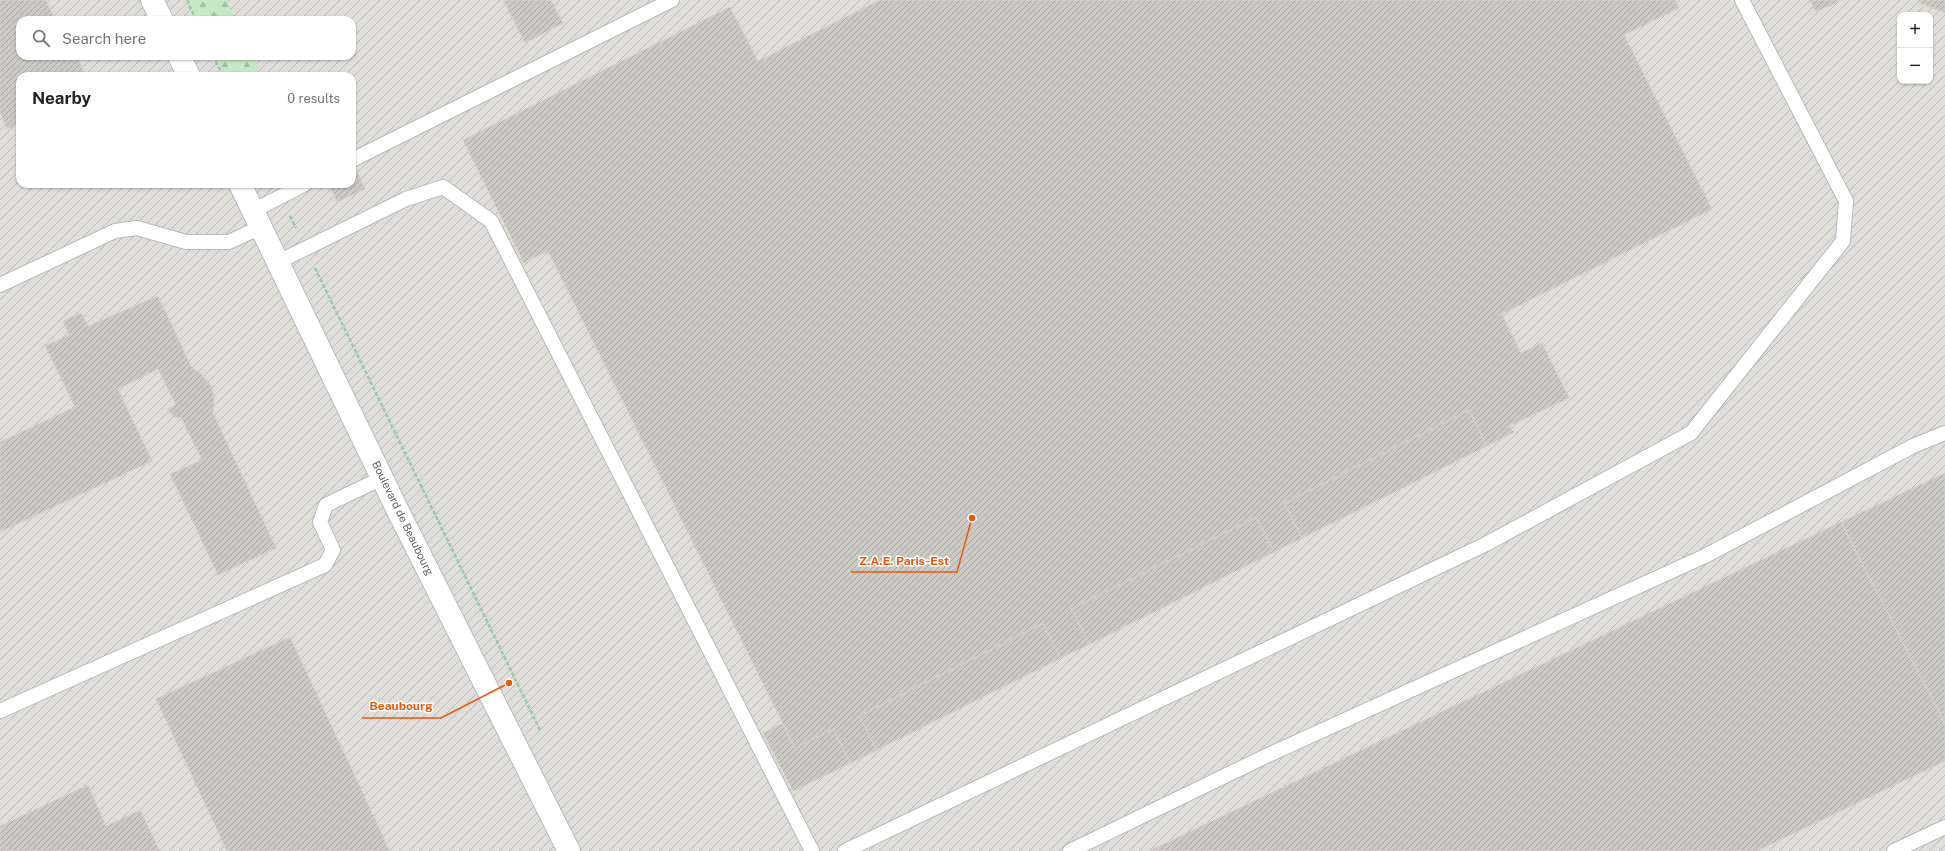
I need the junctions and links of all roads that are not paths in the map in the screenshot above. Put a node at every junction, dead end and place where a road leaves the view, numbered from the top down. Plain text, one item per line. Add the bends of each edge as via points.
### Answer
1 (152, 0) edge
2 (672, 0) edge
3 (1742, 0) edge
4 (160, 16) edge
5 (181, 60) edge
6 (187, 72) edge
7 (356, 158) edge
8 (242, 188) edge
9 (297, 188) edge
10 (257, 219) junction
11 (278, 262) junction
12 (0, 285) edge
13 (1945, 433) edge
14 (382, 478) junction
15 (0, 711) edge
16 (1945, 827) edge
17 (569, 851) edge
18 (812, 851) edge
19 (846, 851) edge
20 (1070, 851) edge
21 (1894, 851) edge

1 - 4 main road
2 - 7 lane
3 - 19 lane via 1846,201 1843,241 1691,433 1486,544
5 - 6 main road
8 - 10 main road, Boulevard de Beaubourg
9 - 10 lane via 281,196
10 - 11 main road, Boulevard de Beaubourg
10 - 12 lane via 229,242 186,242 137,228 115,231
11 - 14 main road, Boulevard de Beaubourg
11 - 18 lane via 406,199 443,187 491,221
13 - 20 lane via 1913,446 1705,556 1271,754
14 - 15 lane via 326,505 320,522 333,550 325,566
14 - 17 main road, Boulevard de Beaubourg
16 - 21 lane

